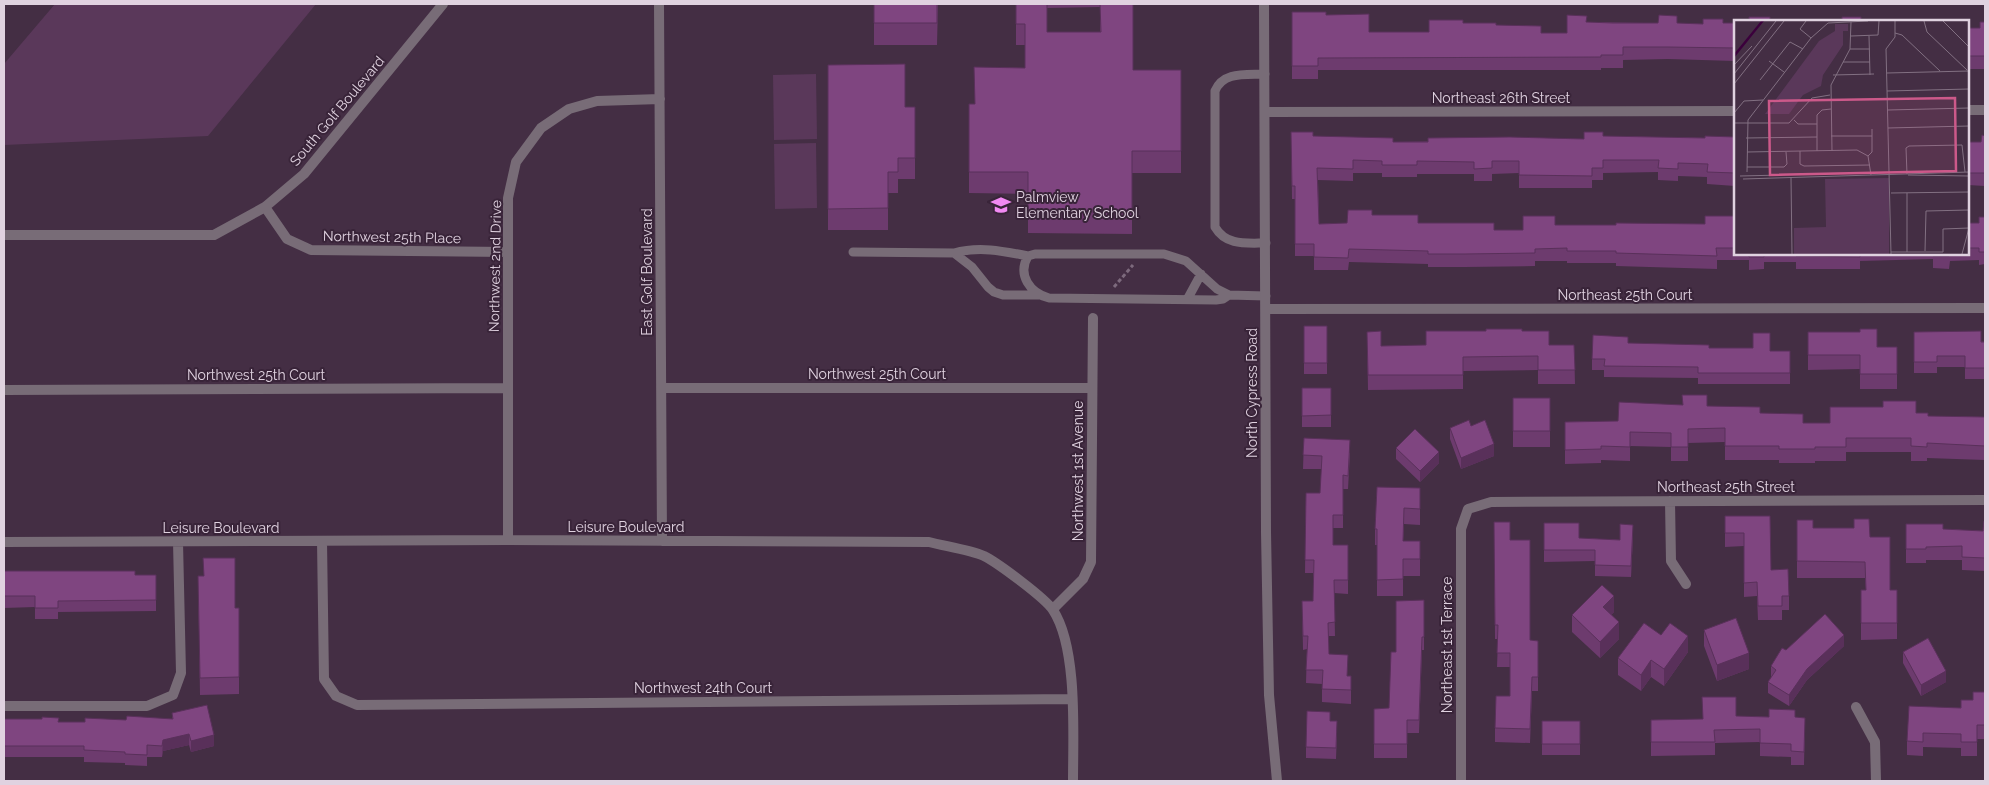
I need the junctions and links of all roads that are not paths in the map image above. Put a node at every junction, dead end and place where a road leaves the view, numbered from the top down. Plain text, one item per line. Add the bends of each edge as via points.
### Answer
1 (443, 4) edge
2 (659, 4) edge
3 (1264, 4) edge
4 (1265, 74) junction
5 (660, 99) junction
6 (1969, 110) edge
7 (1985, 110) edge
8 (1734, 111) edge
9 (1266, 112) junction
10 (265, 207) junction
11 (4, 235) edge
12 (1266, 243) junction
13 (508, 252) junction
14 (853, 252) dead end
15 (954, 253) junction
16 (1028, 256) junction
17 (1201, 274) junction
18 (1038, 295) junction
19 (1229, 295) junction
20 (1266, 296) junction
21 (1188, 298) junction
22 (1985, 308) edge
23 (1266, 309) junction
24 (1093, 318) dead end
25 (508, 388) junction
26 (662, 388) junction
27 (1092, 388) junction
28 (4, 390) edge
29 (1985, 500) edge
30 (1670, 501) junction
31 (1468, 509) joint
32 (508, 540) junction
33 (322, 541) junction
34 (662, 541) junction
35 (4, 542) edge
36 (178, 542) junction
37 (1686, 584) dead end
38 (1053, 609) junction
39 (1072, 699) junction
40 (4, 706) edge
41 (1856, 707) dead end
42 (1074, 781) edge
43 (1277, 781) edge
44 (1460, 781) edge
45 (1876, 781) edge

1 - 10 street, South Golf Boulevard via 304,174
2 - 5 street, East Golf Boulevard
3 - 4 street, North Cypress Road
4 - 9 street, North Cypress Road
4 - 12 lane via 1227,77 1218,82 1215,92 1215,227 1227,240
5 - 13 street, Northwest 2nd Drive via 597,101 569,109 541,128 516,162 508,198
5 - 26 street, East Golf Boulevard
6 - 7 street
8 - 9 street, Northeast 26th Street
9 - 12 street, North Cypress Road
10 - 11 street, South Golf Boulevard via 214,234
10 - 13 street, Northwest 25th Place via 287,239 311,250
12 - 20 street, North Cypress Road
13 - 25 street, Northwest 2nd Drive
14 - 15 lane
15 - 16 lane via 977,249
15 - 18 lane via 972,267 994,292
16 - 17 lane via 1164,254 1186,261
16 - 18 lane via 1024,263 1027,284
17 - 19 lane
17 - 21 lane
18 - 21 lane via 1049,298
19 - 20 lane
19 - 21 lane via 1216,300
20 - 23 street, North Cypress Road
22 - 23 street, Northeast 25th Court
23 - 43 street, North Cypress Road via 1269,696
24 - 27 street, Northwest 1st Avenue
25 - 28 street, Northwest 25th Court
25 - 32 street, Northwest 2nd Drive
26 - 27 street, Northwest 25th Court
26 - 34 street, East Golf Boulevard
27 - 38 street, Northwest 1st Avenue via 1091,562 1083,579
29 - 30 street, Northeast 25th Street
30 - 31 street, Northeast 25th Street via 1491,502
30 - 37 street via 1670,561
31 - 44 street, Northeast 1st Terrace via 1461,529
32 - 33 street, Leisure Boulevard
32 - 34 street, Leisure Boulevard
33 - 36 street, Leisure Boulevard
33 - 39 street, Northwest 24th Court via 324,679 336,696 357,705
34 - 38 street, Leisure Boulevard via 929,542 984,556
35 - 36 street, Leisure Boulevard
36 - 40 street via 181,672 173,695 147,706
38 - 39 street, Leisure Boulevard via 1067,644
39 - 42 street, Leisure Boulevard
41 - 45 street via 1875,742

